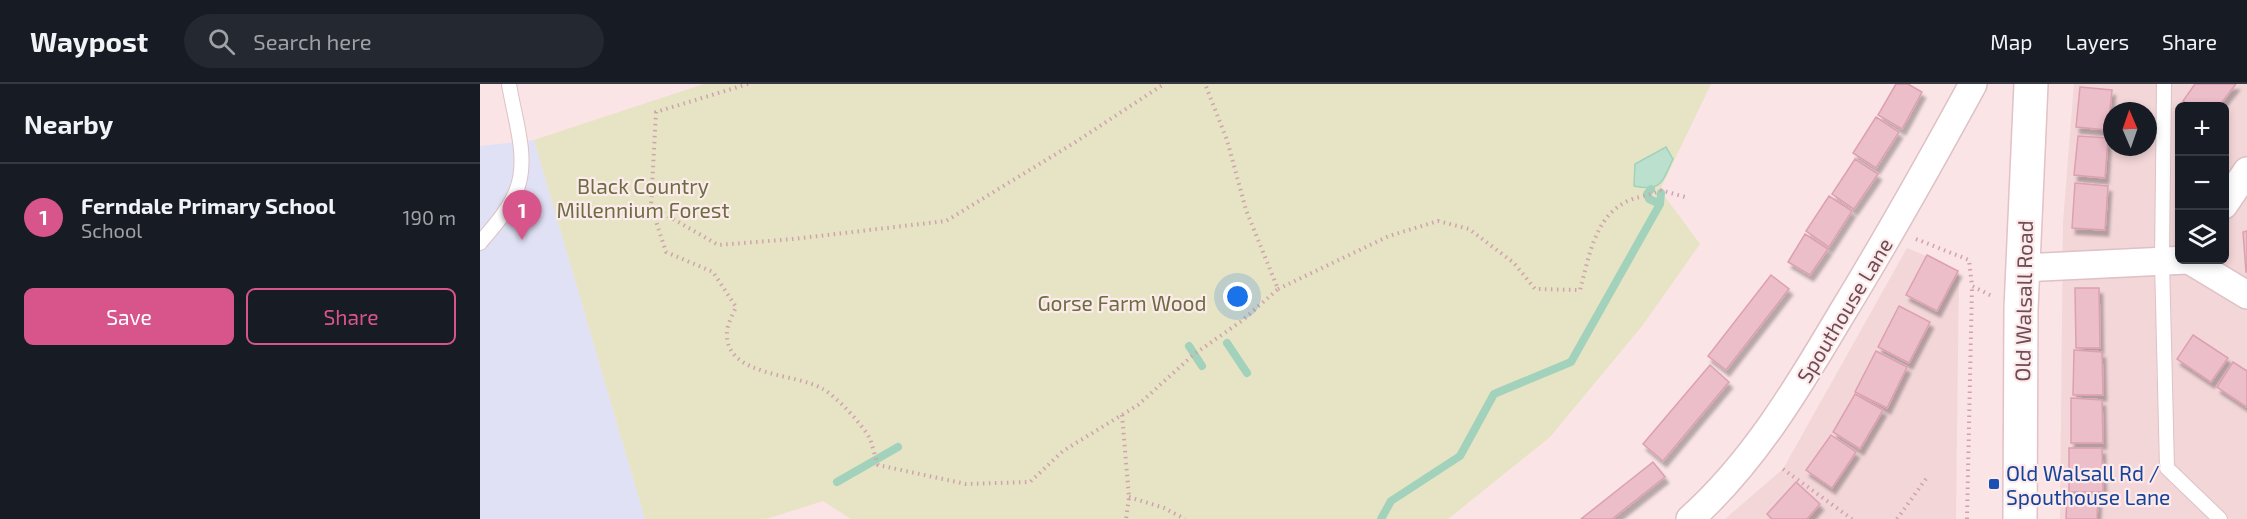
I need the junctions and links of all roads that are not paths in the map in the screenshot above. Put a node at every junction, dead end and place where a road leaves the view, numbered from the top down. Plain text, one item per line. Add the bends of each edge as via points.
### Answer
1 (509, 84) edge
2 (1973, 84) edge
3 (2031, 84) edge
4 (2164, 84) edge
5 (2247, 171) edge
6 (2229, 198) edge
7 (2175, 210) edge
8 (480, 243) edge
9 (2175, 260) edge
10 (2180, 264) edge
11 (2187, 264) edge
12 (2023, 268) junction
13 (2247, 296) edge
14 (1690, 519) edge
15 (2020, 519) edge
16 (2220, 519) edge

1 - 8 lane via 522,162 519,180 505,211
2 - 14 street, Spouthouse Lane via 1893,229 1798,386 1738,470
3 - 12 main road, Old Walsall Road
4 - 7 lane
5 - 6 street
9 - 12 street
10 - 16 lane via 2167,468
11 - 13 street
12 - 15 main road, Old Walsall Road

